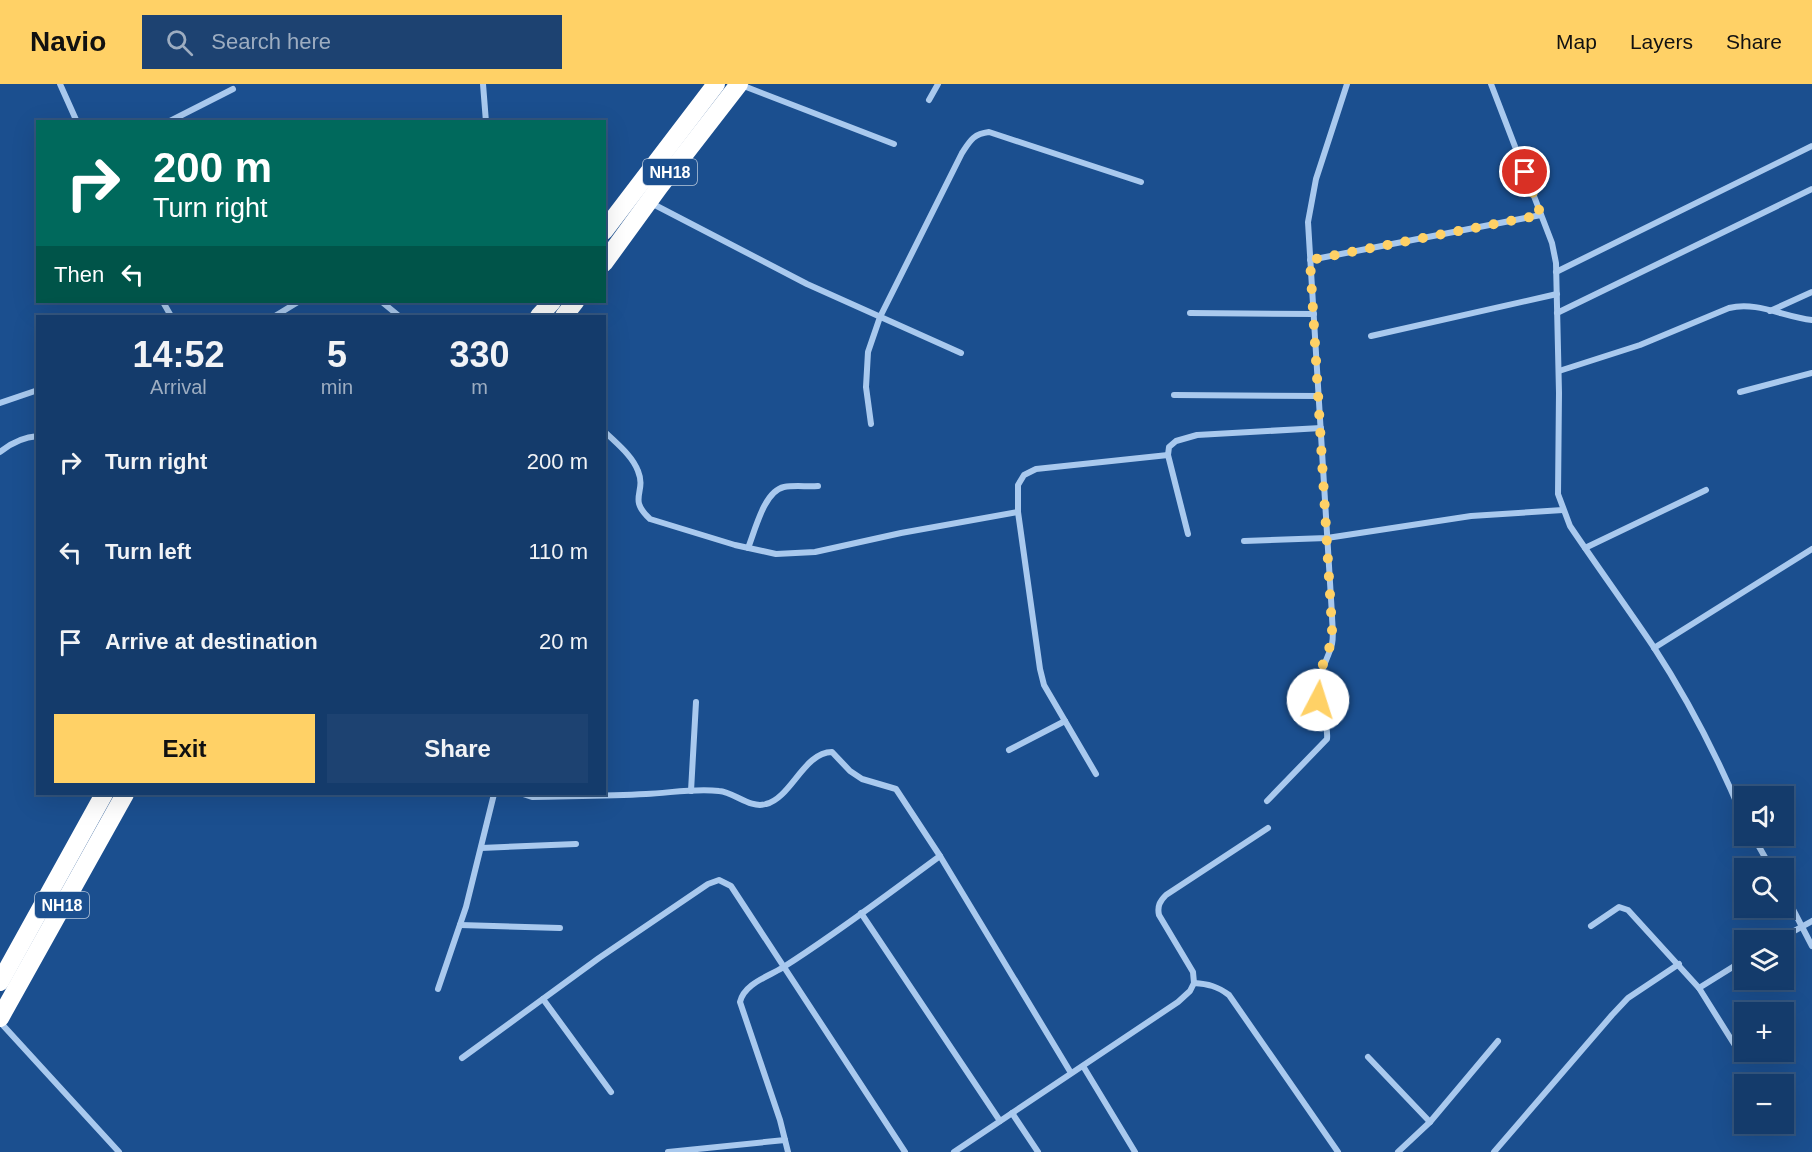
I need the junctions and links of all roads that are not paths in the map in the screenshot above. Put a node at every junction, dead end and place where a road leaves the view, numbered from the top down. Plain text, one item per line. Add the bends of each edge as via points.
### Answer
1 (60, 84) edge
2 (483, 84) edge
3 (716, 84) edge
4 (739, 84) edge
5 (938, 84) edge
6 (1347, 84) edge
7 (1491, 84) edge
8 (233, 89) dead end
9 (929, 100) dead end
10 (75, 120) edge
11 (172, 120) edge
12 (486, 120) edge
13 (894, 144) dead end
14 (1812, 146) edge
15 (1141, 182) dead end
16 (1812, 189) edge
17 (648, 202) junction
18 (1541, 215) junction
19 (606, 228) edge
20 (606, 260) edge
21 (1310, 260) junction
22 (1556, 272) junction
23 (1812, 292) edge
24 (1557, 294) junction
25 (296, 303) edge
26 (383, 303) edge
27 (551, 303) edge
28 (574, 303) edge
29 (1770, 311) junction
30 (1190, 313) dead end
31 (1557, 313) junction
32 (1314, 314) junction
33 (277, 315) edge
34 (398, 315) edge
35 (540, 315) edge
36 (565, 315) edge
37 (880, 317) junction
38 (1812, 320) edge
39 (1371, 336) dead end
40 (961, 353) dead end
41 (1559, 370) junction
42 (1812, 373) edge
43 (36, 391) edge
44 (1740, 392) dead end
45 (1174, 394) dead end
46 (1319, 396) junction
47 (0, 403) edge
48 (871, 424) dead end
49 (1321, 428) junction
50 (606, 433) edge
51 (36, 436) edge
52 (0, 452) edge
53 (1168, 455) junction
54 (818, 486) dead end
55 (1706, 490) dead end
56 (1563, 510) junction
57 (1018, 512) junction
58 (1188, 534) dead end
59 (1327, 538) junction
60 (1244, 541) dead end
61 (748, 548) junction
62 (1585, 548) junction
63 (1812, 549) edge
64 (1654, 648) junction
65 (696, 702) dead end
66 (1065, 721) junction
67 (1009, 750) dead end
68 (1096, 774) dead end
69 (691, 791) junction
70 (103, 795) edge
71 (125, 795) edge
72 (494, 795) edge
73 (526, 795) edge
74 (594, 795) edge
75 (606, 795) edge
76 (1734, 796) edge
77 (1267, 801) dead end
78 (1268, 828) dead end
79 (576, 844) dead end
80 (481, 848) junction
81 (940, 856) junction
82 (1794, 911) edge
83 (861, 913) junction
84 (1812, 921) edge
85 (460, 925) junction
86 (1591, 926) dead end
87 (1802, 926) junction
88 (560, 928) dead end
89 (1794, 931) edge
90 (1812, 946) edge
91 (1678, 964) junction
92 (1734, 966) edge
93 (783, 968) junction
94 (0, 982) edge
95 (1194, 983) junction
96 (1699, 988) junction
97 (438, 989) dead end
98 (543, 999) junction
99 (0, 1018) edge
100 (0, 1022) edge
101 (1498, 1041) dead end
102 (1734, 1044) edge
103 (1368, 1058) dead end
104 (462, 1059) dead end
105 (1083, 1066) junction
106 (1071, 1073) junction
107 (611, 1092) dead end
108 (1012, 1113) junction
109 (1000, 1120) junction
110 (1430, 1122) junction
111 (785, 1140) junction
112 (119, 1152) edge
113 (668, 1152) edge
114 (788, 1152) edge
115 (904, 1152) edge
116 (954, 1152) edge
117 (1038, 1152) edge
118 (1135, 1152) edge
119 (1338, 1152) edge
120 (1398, 1152) edge
121 (1494, 1152) edge

1 - 10 street
2 - 12 street
3 - 19 highway, NH18
4 - 13 street
4 - 17 highway, NH18
5 - 9 street
6 - 21 street via 1316,179 1308,222
7 - 18 street
8 - 11 street
14 - 22 street
15 - 37 street via 989,132 978,134 962,153
16 - 31 street
17 - 20 highway, NH18
17 - 37 street
18 - 21 street
18 - 22 street via 1552,243
21 - 32 street
22 - 24 street
23 - 29 street
24 - 31 street
24 - 39 street
25 - 33 street
26 - 34 street
27 - 35 highway
28 - 36 highway
29 - 38 street
29 - 41 street via 1752,305 1729,308 1640,345
30 - 32 street
31 - 41 street
32 - 46 street
37 - 40 street
37 - 48 street via 866,366
41 - 56 street via 1558,494
42 - 44 street
43 - 47 street
45 - 46 street
46 - 49 street
49 - 53 street via 1197,435 1176,441 1169,447
49 - 59 street
50 - 61 street via 638,469 641,482 637,500 650,519
51 - 52 street
53 - 57 street via 1036,469 1024,475 1018,485
53 - 58 street
54 - 61 street via 782,487 773,494 765,504
55 - 62 street
56 - 59 street via 1471,516
56 - 62 street
57 - 61 street via 815,552 776,554
57 - 66 street via 1040,669 1044,685
59 - 60 street
59 - 77 street via 1332,641 1318,689 1327,739
62 - 64 street
63 - 64 street
64 - 76 street via 1692,710
65 - 69 street
66 - 67 street
66 - 68 street
69 - 75 street
69 - 81 street via 722,791 764,805 819,754 832,752 861,779 896,789
70 - 94 highway, NH18
71 - 99 highway, NH18
72 - 80 street
73 - 74 street
78 - 95 street via 1161,901 1159,915 1193,972
79 - 80 street
80 - 85 street
81 - 83 street
81 - 106 street
82 - 87 street
83 - 93 street
83 - 109 street
84 - 87 street
85 - 88 street
85 - 97 street
86 - 91 street via 1619,907 1628,910
87 - 89 street
87 - 90 street
91 - 96 street
91 - 121 street via 1628,998
92 - 96 street
93 - 98 street via 731,886 719,880
93 - 111 street via 750,987 740,1002
93 - 115 street
95 - 105 street via 1178,1002
95 - 119 street via 1211,984 1229,995
96 - 102 street
98 - 104 street
98 - 107 street
100 - 112 street
101 - 110 street
103 - 110 street
105 - 106 street
105 - 118 street
106 - 108 street
108 - 109 street
108 - 117 street
109 - 116 street
110 - 120 street
111 - 113 street
111 - 114 street

